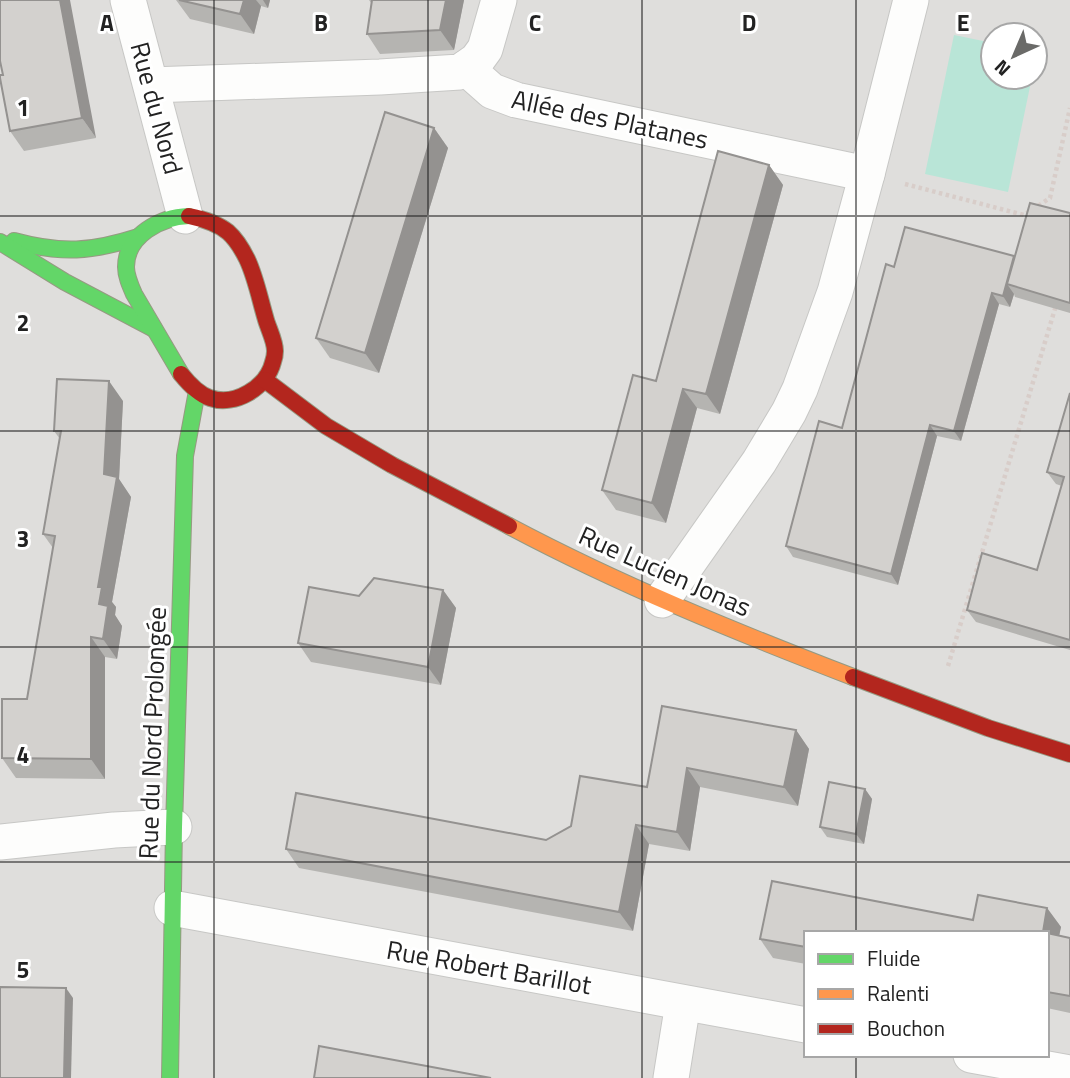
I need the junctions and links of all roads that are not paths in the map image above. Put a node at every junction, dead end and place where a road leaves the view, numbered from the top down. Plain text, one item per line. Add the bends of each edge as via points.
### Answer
1 (128, 0) edge
2 (499, 0) edge
3 (911, 0) edge
4 (467, 68) junction
5 (151, 85) junction
6 (867, 174) junction
7 (185, 216) junction
8 (0, 237) edge
9 (138, 237) junction
10 (0, 242) edge
11 (154, 329) junction
12 (265, 380) junction
13 (197, 391) junction
14 (662, 600) junction
15 (1070, 754) edge
16 (174, 827) junction
17 (0, 842) edge
18 (172, 908) junction
19 (683, 1003) junction
20 (804, 1025) edge
21 (982, 1057) edge
22 (1070, 1073) edge
23 (170, 1078) edge
24 (671, 1078) edge

1 - 5 street, Rue du Nord
2 - 4 street via 485,49
3 - 6 street
4 - 5 street via 448,73
4 - 6 street, Allée des Platanes via 492,91 516,100
5 - 7 street, Rue du Nord
6 - 14 street via 835,292 789,412
7 - 9 street via 161,221
7 - 12 street via 219,225 246,256 275,349 272,370
8 - 9 street via 62,251 96,249
9 - 11 street via 127,254 126,275
10 - 11 street
11 - 13 street via 174,364
12 - 13 street via 228,400
12 - 14 street, Rue Lucien Jonas via 364,450
13 - 16 street, Rue du Nord Prolongée via 185,456
14 - 15 street, Rue Lucien Jonas via 936,708
16 - 17 street
16 - 18 street, Rue du Nord Prolongée
18 - 19 street, Rue Robert Barillot
18 - 23 street, Rue du Nord Prolongée
19 - 20 street, Rue Robert Barillot
19 - 24 street
21 - 22 street

